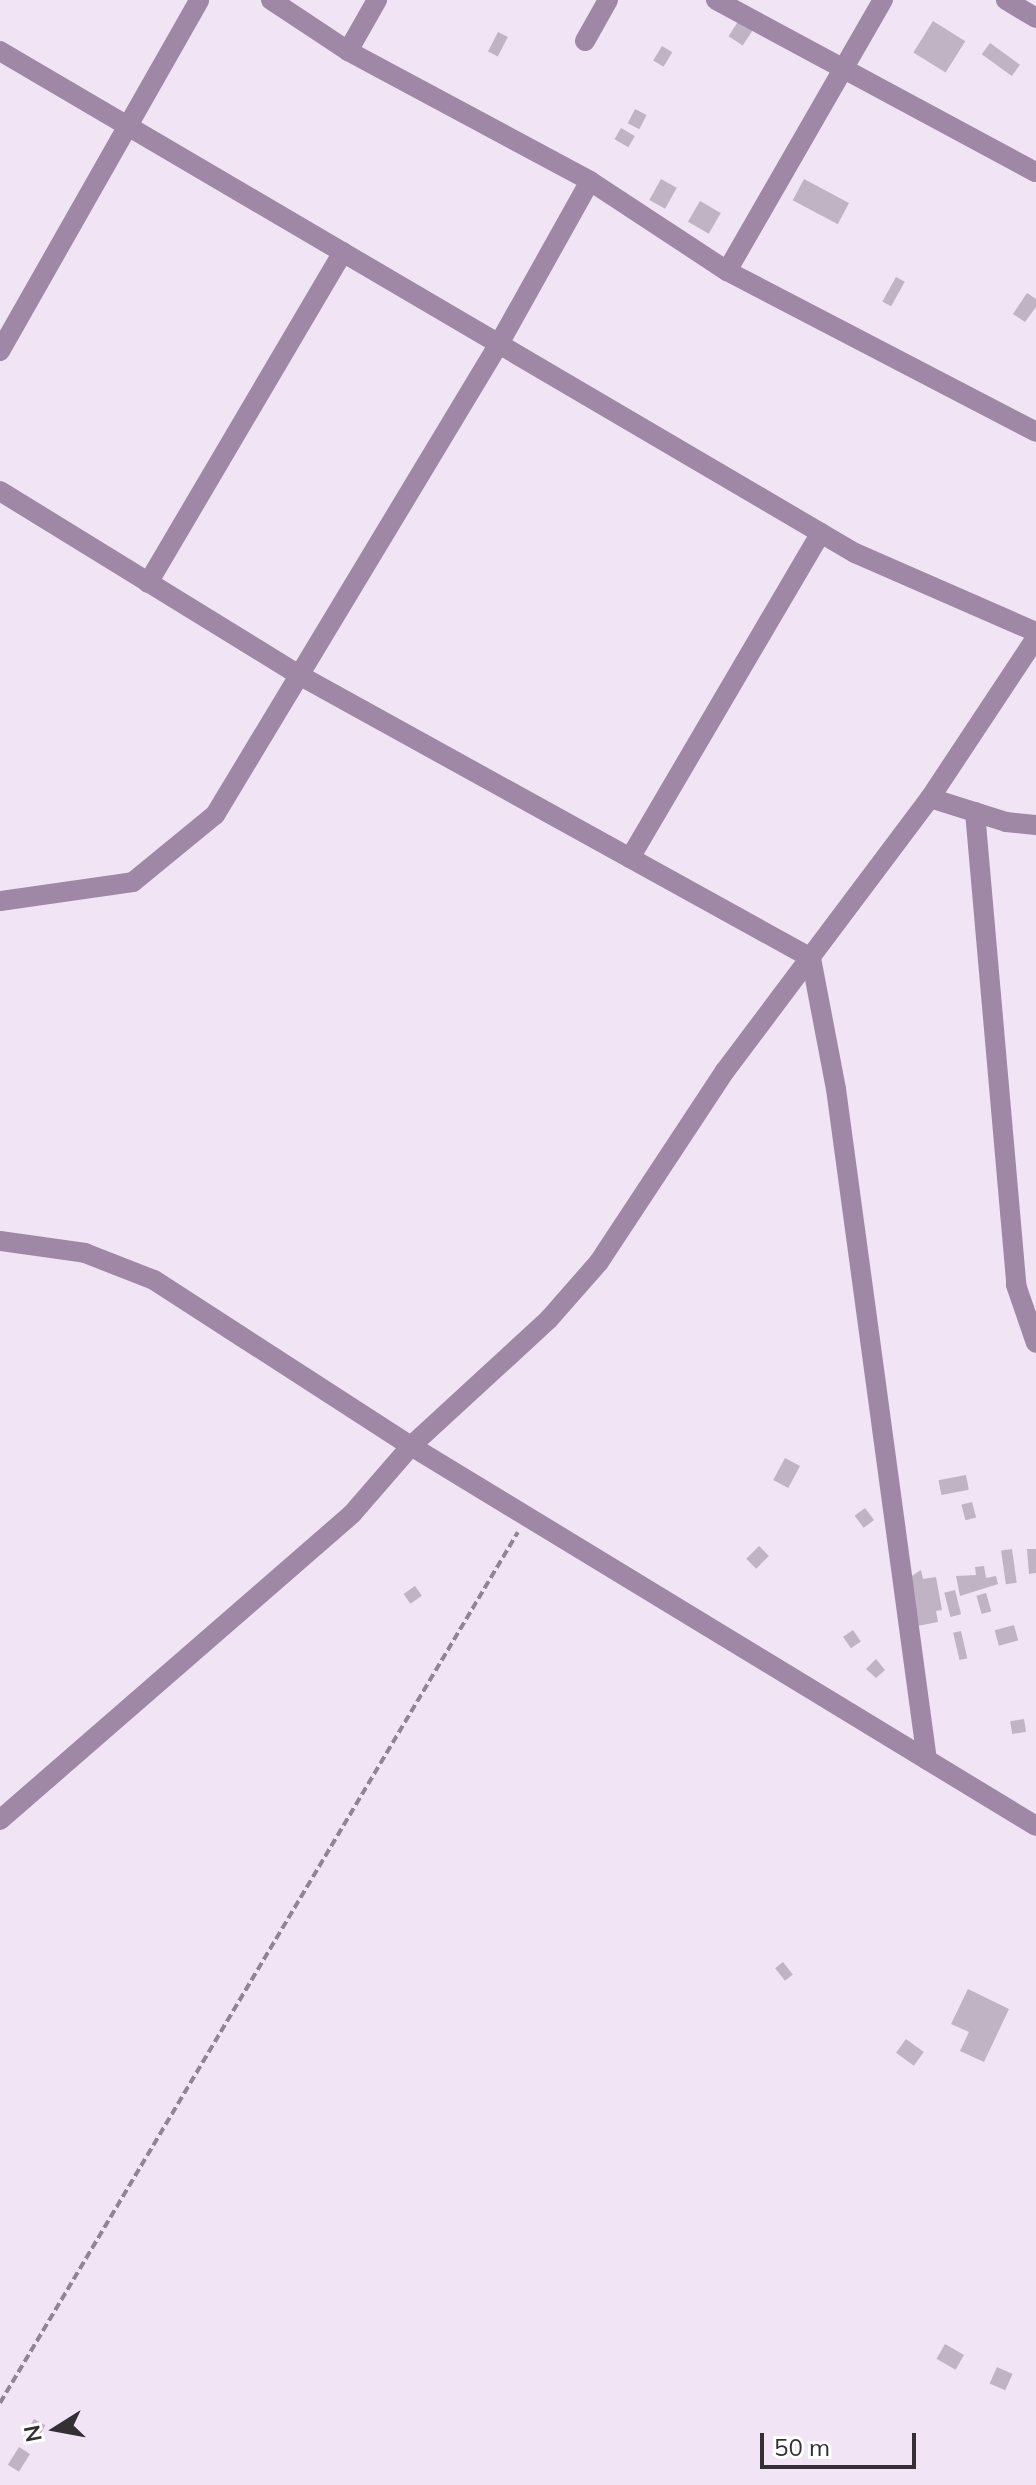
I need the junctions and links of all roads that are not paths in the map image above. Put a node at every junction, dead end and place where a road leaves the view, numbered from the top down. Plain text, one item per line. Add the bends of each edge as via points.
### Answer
1 (199, 0) edge
2 (271, 0) edge
3 (377, 0) edge
4 (608, 0) edge
5 (716, 0) edge
6 (883, 0) edge
7 (1006, 0) edge
8 (1036, 18) edge
9 (585, 41) dead end
10 (0, 51) edge
11 (348, 51) junction
12 (841, 66) junction
13 (127, 126) junction
14 (1036, 172) edge
15 (590, 181) junction
16 (343, 252) junction
17 (727, 271) junction
18 (500, 342) junction
19 (0, 351) edge
20 (1036, 432) edge
21 (0, 491) edge
22 (821, 533) junction
23 (148, 583) junction
24 (1036, 632) edge
25 (1036, 638) edge
26 (299, 675) junction
27 (930, 798) junction
28 (975, 812) junction
29 (1036, 825) edge
30 (630, 858) junction
31 (0, 901) edge
32 (811, 958) junction
33 (0, 1241) edge
34 (1036, 1343) edge
35 (411, 1446) junction
36 (927, 1760) junction
37 (0, 1820) edge
38 (1036, 1826) edge

1 - 13 street
2 - 11 street
3 - 11 street
4 - 9 street
5 - 12 street
6 - 12 street
7 - 8 street
10 - 13 street
11 - 15 street
12 - 14 street
12 - 17 street
13 - 16 street
13 - 19 street
15 - 17 street
15 - 18 street
16 - 18 street
16 - 23 street
17 - 20 street
18 - 22 street
18 - 26 street
21 - 23 street
22 - 24 street
22 - 30 street
23 - 26 street
25 - 27 street
26 - 30 street
26 - 31 street via 215,815 133,882
27 - 28 street
27 - 32 street
28 - 29 street
28 - 34 street via 1016,1285
30 - 32 street
32 - 35 street via 659,1166 599,1262 549,1319
32 - 36 street via 836,1089
33 - 35 street via 85,1253 154,1280
35 - 36 street
35 - 37 street via 352,1514
36 - 38 street

